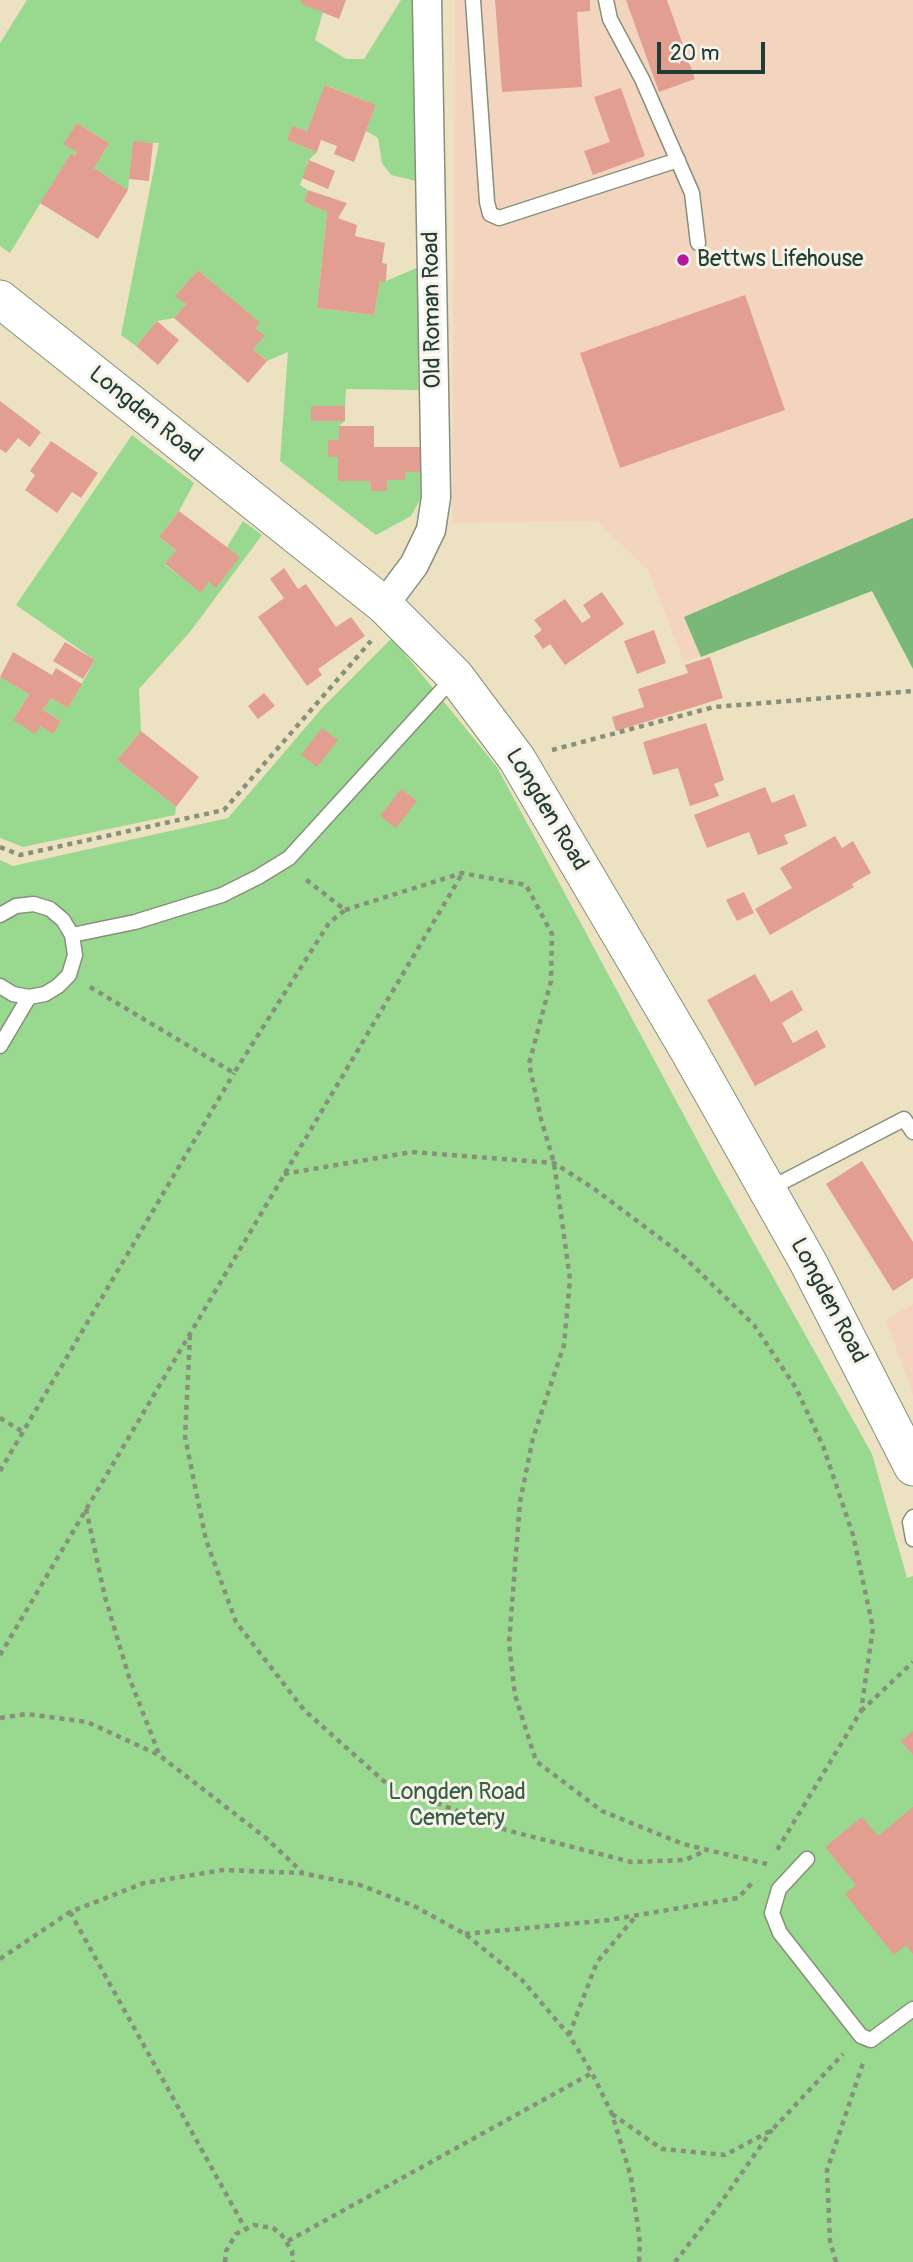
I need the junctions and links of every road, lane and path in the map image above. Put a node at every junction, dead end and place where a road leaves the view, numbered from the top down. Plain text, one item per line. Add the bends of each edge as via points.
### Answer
1 (427, 0) edge
2 (472, 0) edge
3 (606, 0) edge
4 (678, 160) junction
5 (698, 243) dead end
6 (0, 299) edge
7 (388, 610) junction
8 (455, 676) junction
9 (913, 691) edge
10 (517, 759) junction
11 (0, 847) edge
12 (289, 858) junction
13 (462, 873) junction
14 (345, 910) junction
15 (0, 915) edge
16 (72, 935) junction
17 (69, 975) junction
18 (0, 986) edge
19 (29, 997) junction
20 (0, 1045) edge
21 (234, 1073) junction
22 (913, 1132) edge
23 (554, 1163) junction
24 (284, 1174) junction
25 (767, 1190) junction
26 (190, 1334) junction
27 (0, 1418) edge
28 (23, 1432) junction
29 (913, 1467) edge
30 (0, 1471) edge
31 (86, 1509) junction
32 (913, 1517) edge
33 (913, 1539) edge
34 (0, 1655) edge
35 (913, 1662) edge
36 (861, 1711) junction
37 (0, 1718) edge
38 (159, 1755) junction
39 (708, 1850) junction
40 (807, 1859) dead end
41 (769, 1864) junction
42 (302, 1873) junction
43 (791, 1875) junction
44 (70, 1912) junction
45 (637, 1915) junction
46 (465, 1934) junction
47 (0, 1959) edge
48 (913, 2009) edge
49 (569, 2035) junction
50 (866, 2038) junction
51 (592, 2073) junction
52 (612, 2113) junction
53 (772, 2130) junction
54 (245, 2228) junction
55 (288, 2241) junction
56 (225, 2262) edge
57 (293, 2262) edge
58 (639, 2262) edge
59 (675, 2262) edge
60 (836, 2262) edge

1 - 7 street, Old Roman Road via 436,497 431,530
2 - 4 lane via 490,214 499,218
3 - 4 lane via 610,19
4 - 5 lane via 692,193
6 - 7 street, Longden Road
7 - 8 street, Longden Road
7 - 11 path via 365,649 224,810 20,855
8 - 10 street, Longden Road
8 - 12 lane
9 - 10 path via 714,707
10 - 25 street, Longden Road
12 - 14 path via 307,881
12 - 16 lane via 222,895 135,922
13 - 14 path
13 - 23 path via 526,885 552,934 551,981 529,1064
13 - 24 path
14 - 21 path via 329,923
15 - 16 lane via 16,906 34,904 64,920
16 - 17 lane via 75,955
17 - 19 lane via 45,994
17 - 21 path
18 - 19 lane
19 - 20 lane
21 - 28 path
22 - 25 lane via 904,1119
23 - 24 path via 412,1152
23 - 36 path via 681,1254 754,1325 796,1388 823,1446 853,1535 873,1628
23 - 39 path via 570,1279 564,1345 533,1438 520,1502 509,1643 516,1695 536,1761 602,1811
24 - 26 path
25 - 29 street, Longden Road
26 - 31 path
26 - 39 path via 185,1437 206,1540 236,1622 304,1710 386,1783 506,1830 631,1862 685,1860
27 - 28 path
28 - 30 path
31 - 34 path
31 - 38 path via 105,1597
32 - 33 lane
35 - 36 path
36 - 41 path
37 - 38 path via 27,1714 87,1722
38 - 42 path via 266,1838
39 - 41 path
40 - 43 lane
41 - 43 path
41 - 45 path via 738,1898
42 - 44 path via 223,1870 183,1876 144,1883
42 - 46 path via 360,1885 403,1901
43 - 50 lane via 779,1889 772,1913 780,1933
44 - 47 path
44 - 54 path
45 - 46 path
45 - 49 path via 597,1962
46 - 49 path via 522,1980
48 - 50 lane
49 - 51 path
50 - 53 path
50 - 60 path via 827,2170 830,2241
51 - 52 path
51 - 55 path
52 - 53 path via 662,2149 724,2155
52 - 58 path via 631,2177
53 - 59 path
54 - 55 path via 273,2228
54 - 56 path via 229,2242
55 - 57 path

